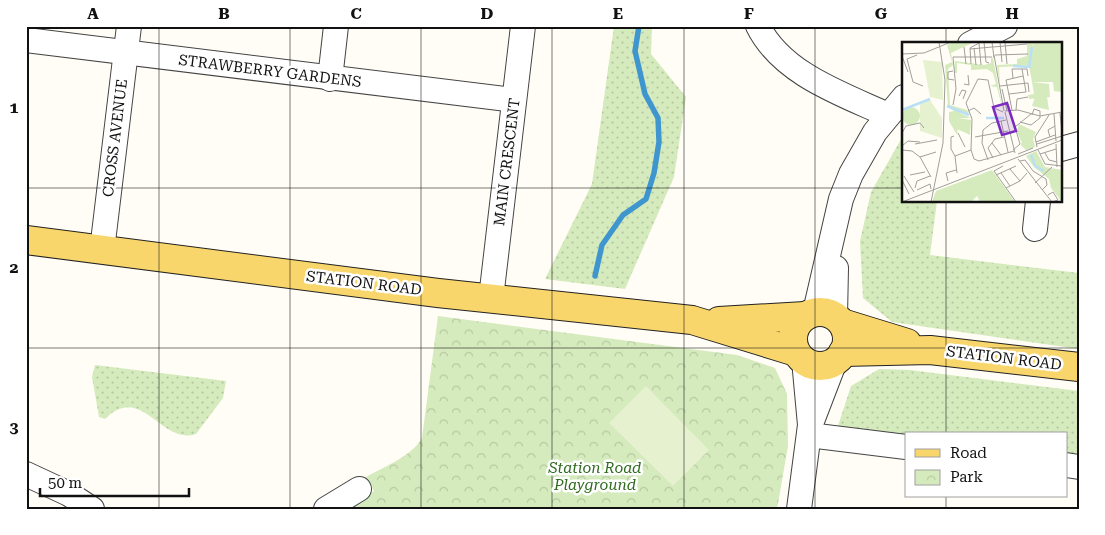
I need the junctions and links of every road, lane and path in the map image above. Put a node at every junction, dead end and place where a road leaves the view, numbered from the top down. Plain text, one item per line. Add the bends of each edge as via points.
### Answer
1 (129, 26) edge
2 (336, 26) edge
3 (523, 26) edge
4 (758, 26) edge
5 (1006, 26) edge
6 (26, 40) edge
7 (974, 42) edge
8 (126, 52) junction
9 (330, 79) junction
10 (902, 99) edge
11 (514, 100) junction
12 (888, 115) junction
13 (1079, 144) edge
14 (1062, 149) edge
15 (1038, 202) edge
16 (1034, 229) dead end
17 (26, 240) edge
18 (102, 250) junction
19 (491, 298) junction
20 (824, 317) junction
21 (702, 322) junction
22 (930, 350) junction
23 (800, 356) junction
24 (839, 356) junction
25 (1079, 367) edge
26 (810, 430) junction
27 (905, 447) edge
28 (26, 474) edge
29 (359, 489) dead end
30 (92, 509) edge
31 (326, 509) edge
32 (799, 509) edge

1 - 8 street, CROSS AVENUE
2 - 9 street
3 - 11 street, MAIN CRESCENT
4 - 12 street via 774,49 806,75
5 - 7 street
6 - 8 street, STRAWBERRY GARDENS
8 - 9 street, STRAWBERRY GARDENS
8 - 18 street, CROSS AVENUE
9 - 11 street, STRAWBERRY GARDENS
10 - 12 street
11 - 19 street, MAIN CRESCENT
12 - 20 street via 870,140 841,199
13 - 14 street
15 - 16 street
17 - 18 main road, STATION ROAD
18 - 19 main road, STATION ROAD
19 - 21 main road, STATION ROAD
20 - 21 main road, STATION ROAD
20 - 22 main road, STATION ROAD
20 - 23 main road via 798,323 793,342
20 - 24 main road via 846,343
21 - 23 main road, STATION ROAD
22 - 24 main road, STATION ROAD
22 - 25 main road, STATION ROAD
23 - 24 main road via 814,365 825,365
23 - 26 street
24 - 26 street
26 - 27 street
26 - 32 street
28 - 30 street
29 - 31 street

